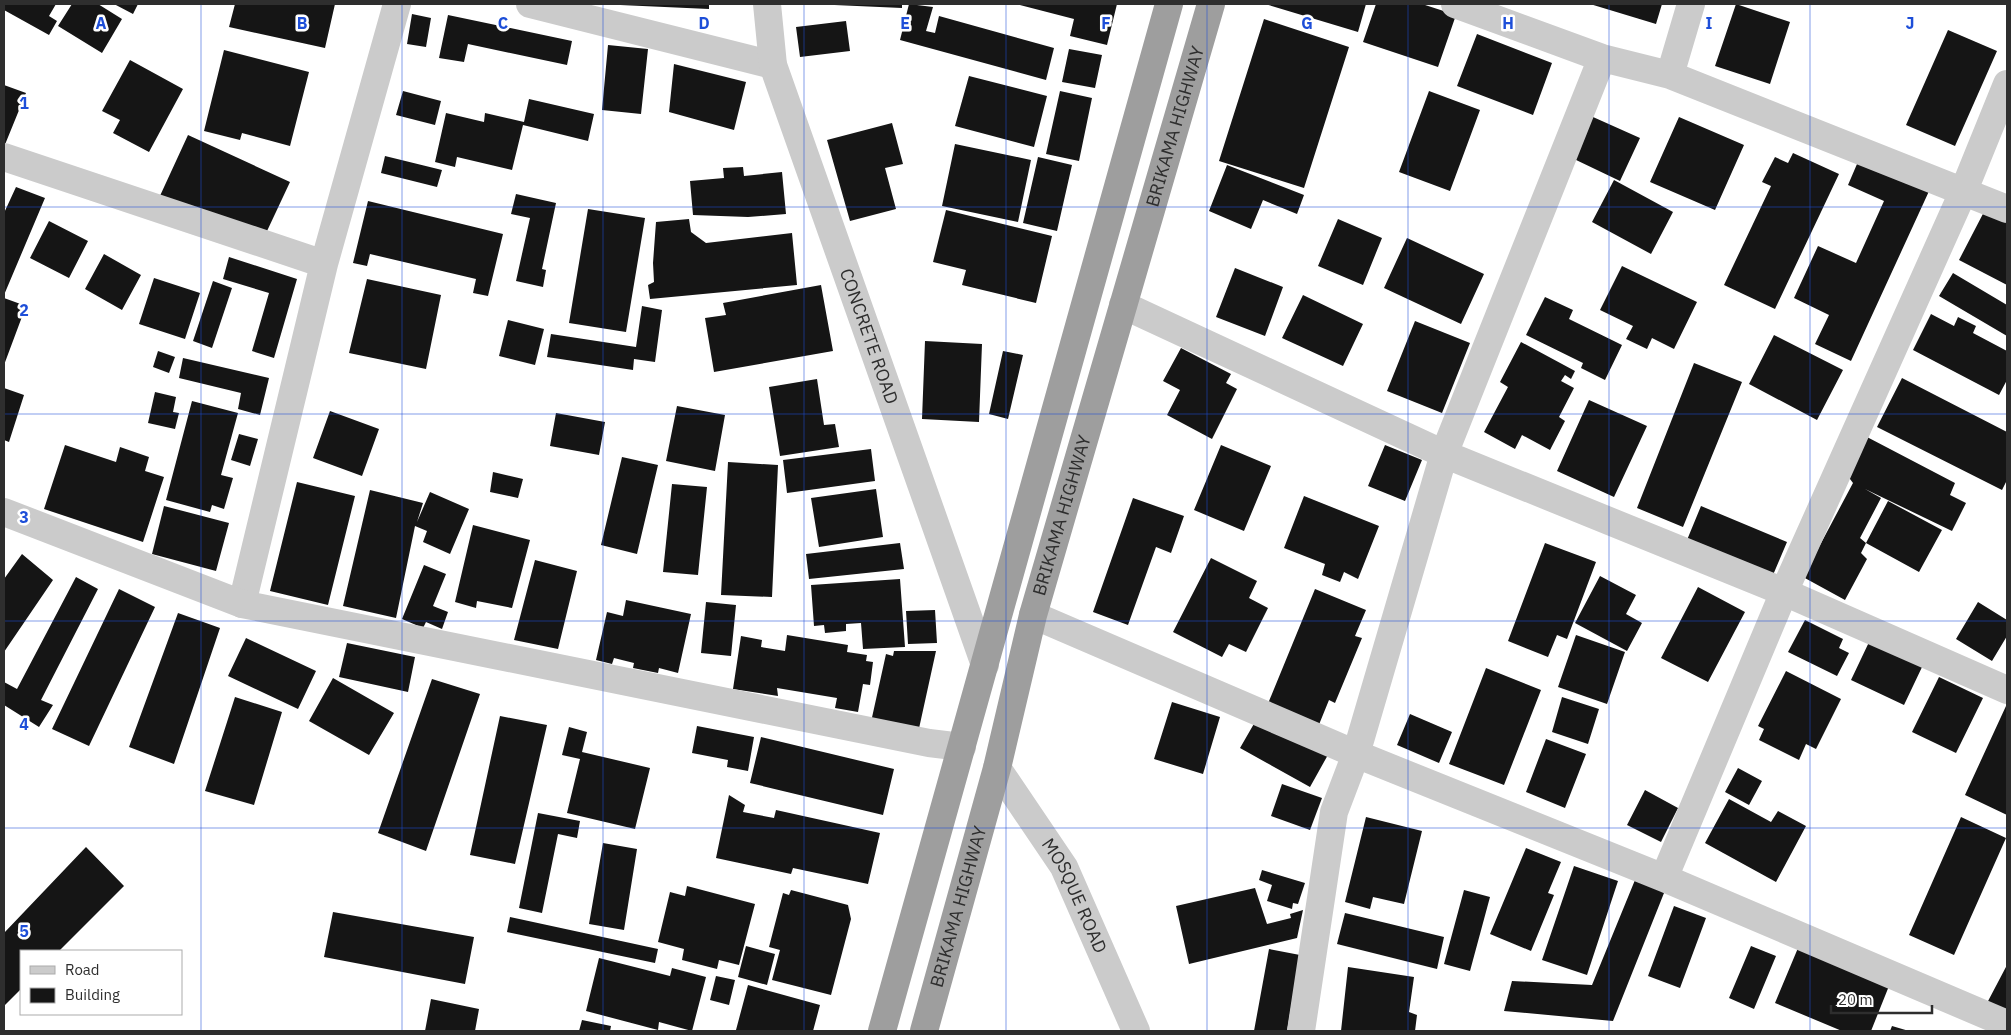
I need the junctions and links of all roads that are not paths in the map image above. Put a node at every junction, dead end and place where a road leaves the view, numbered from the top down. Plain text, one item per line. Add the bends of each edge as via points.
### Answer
1 (397, 4) edge
2 (530, 4) edge
3 (767, 4) edge
4 (1169, 4) edge
5 (1211, 4) edge
6 (1456, 4) edge
7 (1691, 4) edge
8 (1602, 58) junction
9 (773, 65) junction
10 (1670, 75) junction
11 (2007, 84) edge
12 (4, 157) edge
13 (1964, 190) junction
14 (2007, 209) edge
15 (324, 264) junction
16 (1123, 305) junction
17 (1444, 454) junction
18 (4, 512) edge
19 (1784, 592) junction
20 (242, 604) junction
21 (1033, 615) junction
22 (985, 665) junction
23 (2007, 690) edge
24 (962, 747) junction
25 (1356, 754) junction
26 (997, 768) junction
27 (1664, 878) junction
28 (2007, 1024) edge
29 (882, 1031) edge
30 (924, 1031) edge
31 (1136, 1031) edge
32 (1300, 1031) edge

1 - 15 street
2 - 9 street
3 - 9 street, CONCRETE ROAD
4 - 22 highway, BRIKAMA HIGHWAY
5 - 16 highway, BRIKAMA HIGHWAY
6 - 8 street
7 - 10 street
8 - 10 street
8 - 17 street
9 - 22 street, CONCRETE ROAD
10 - 13 street
11 - 13 street
12 - 15 street
13 - 14 street
13 - 19 street
15 - 20 street
16 - 17 street
16 - 21 highway, BRIKAMA HIGHWAY
17 - 19 street
17 - 25 street
18 - 20 street
19 - 23 street
19 - 27 street
20 - 24 street via 929,743
21 - 25 street
21 - 26 highway, BRIKAMA HIGHWAY
22 - 24 highway, BRIKAMA HIGHWAY
24 - 29 highway, BRIKAMA HIGHWAY
25 - 27 street
25 - 32 street via 1334,812
26 - 30 highway, BRIKAMA HIGHWAY
26 - 31 street, MOSQUE ROAD via 1064,868
27 - 28 street

